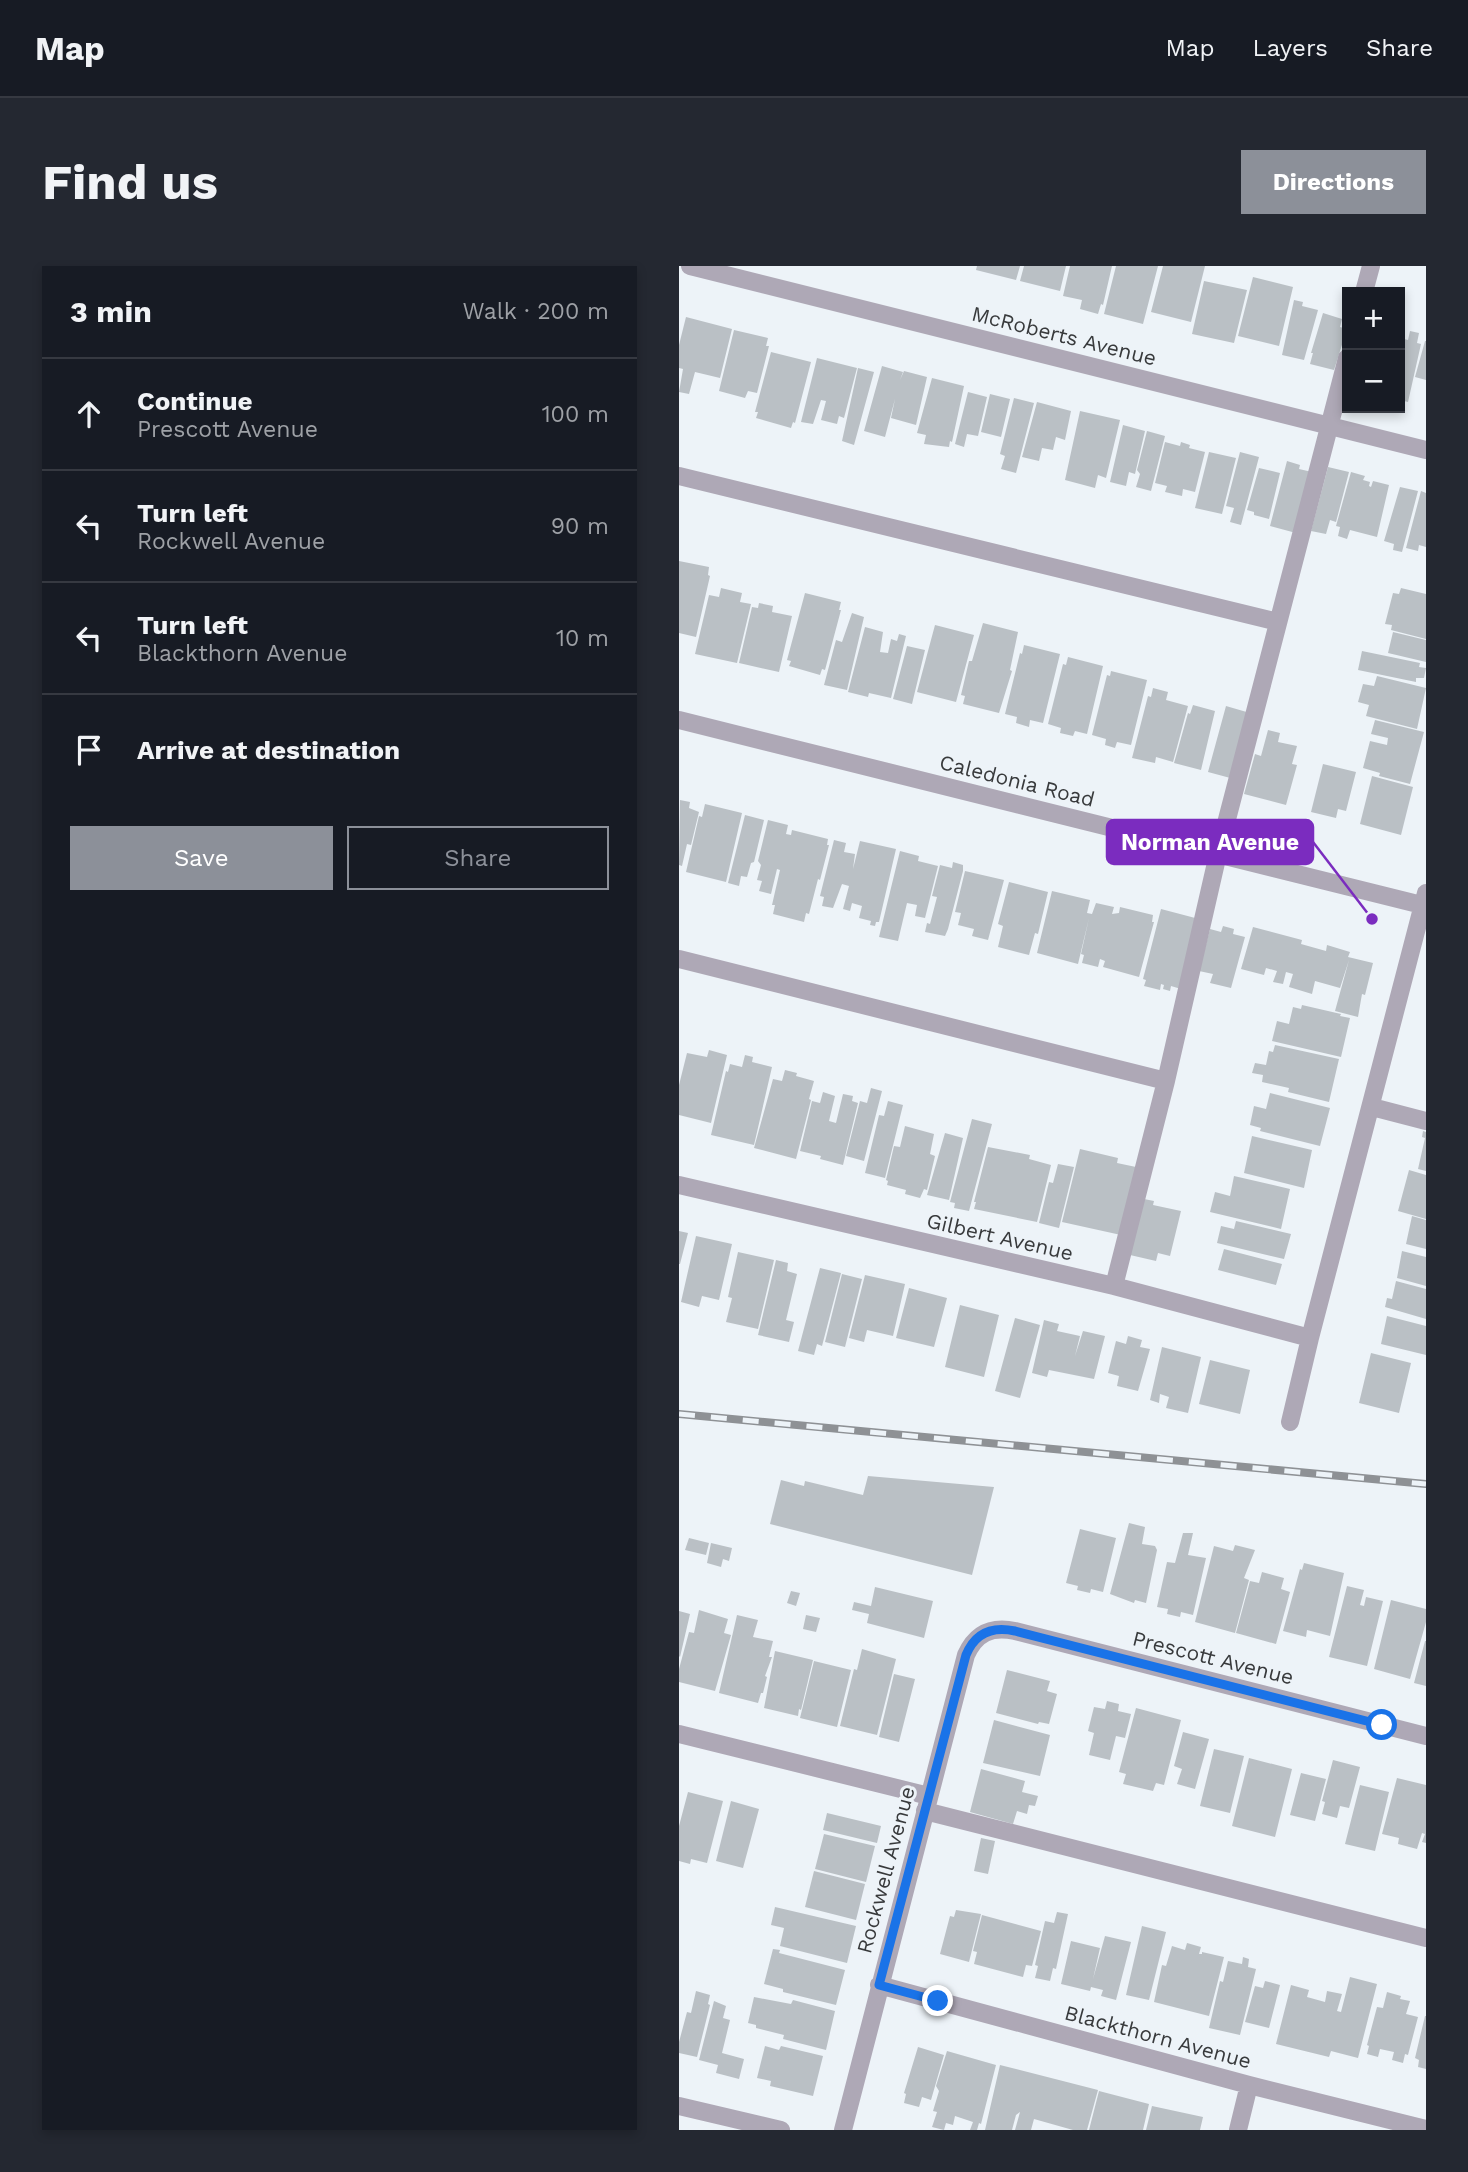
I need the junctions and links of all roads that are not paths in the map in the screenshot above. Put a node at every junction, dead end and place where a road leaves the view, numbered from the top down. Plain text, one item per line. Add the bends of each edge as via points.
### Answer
1 (690, 266) edge
2 (1371, 266) edge
3 (1365, 287) edge
4 (1342, 378) edge
5 (1330, 426) junction
6 (1426, 450) edge
7 (679, 476) edge
8 (1278, 622) junction
9 (679, 720) edge
10 (1218, 854) junction
11 (1425, 901) edge
12 (679, 959) edge
13 (1166, 1081) junction
14 (1372, 1107) junction
15 (1426, 1121) edge
16 (679, 1185) edge
17 (1114, 1286) junction
18 (1310, 1338) junction
19 (1290, 1422) dead end
20 (988, 1631) joint
21 (679, 1734) edge
22 (1426, 1736) edge
23 (927, 1803) junction
24 (1426, 1938) edge
25 (879, 1985) junction
26 (1249, 2085) junction
27 (679, 2106) edge
28 (1426, 2129) edge
29 (781, 2130) edge
30 (843, 2130) edge
31 (1237, 2130) edge

1 - 5 street, McRoberts Avenue
2 - 3 street
4 - 5 street
5 - 6 street, McRoberts Avenue
5 - 8 street
7 - 8 street
8 - 10 street
9 - 10 street, Caledonia Road
10 - 11 street, Caledonia Road
10 - 13 street
11 - 14 street
12 - 13 street
13 - 17 street
14 - 15 street
14 - 18 street
16 - 17 street, Gilbert Avenue
17 - 18 street, Gilbert Avenue
18 - 19 street
20 - 22 street, Prescott Avenue via 1015,1631
20 - 23 street, Rockwell Avenue via 979,1634 966,1655
21 - 23 street
23 - 24 street
23 - 25 street, Rockwell Avenue
25 - 26 street, Blackthorn Avenue
25 - 30 street, Rockwell Avenue
26 - 28 street, Blackthorn Avenue
26 - 31 street
27 - 29 street

